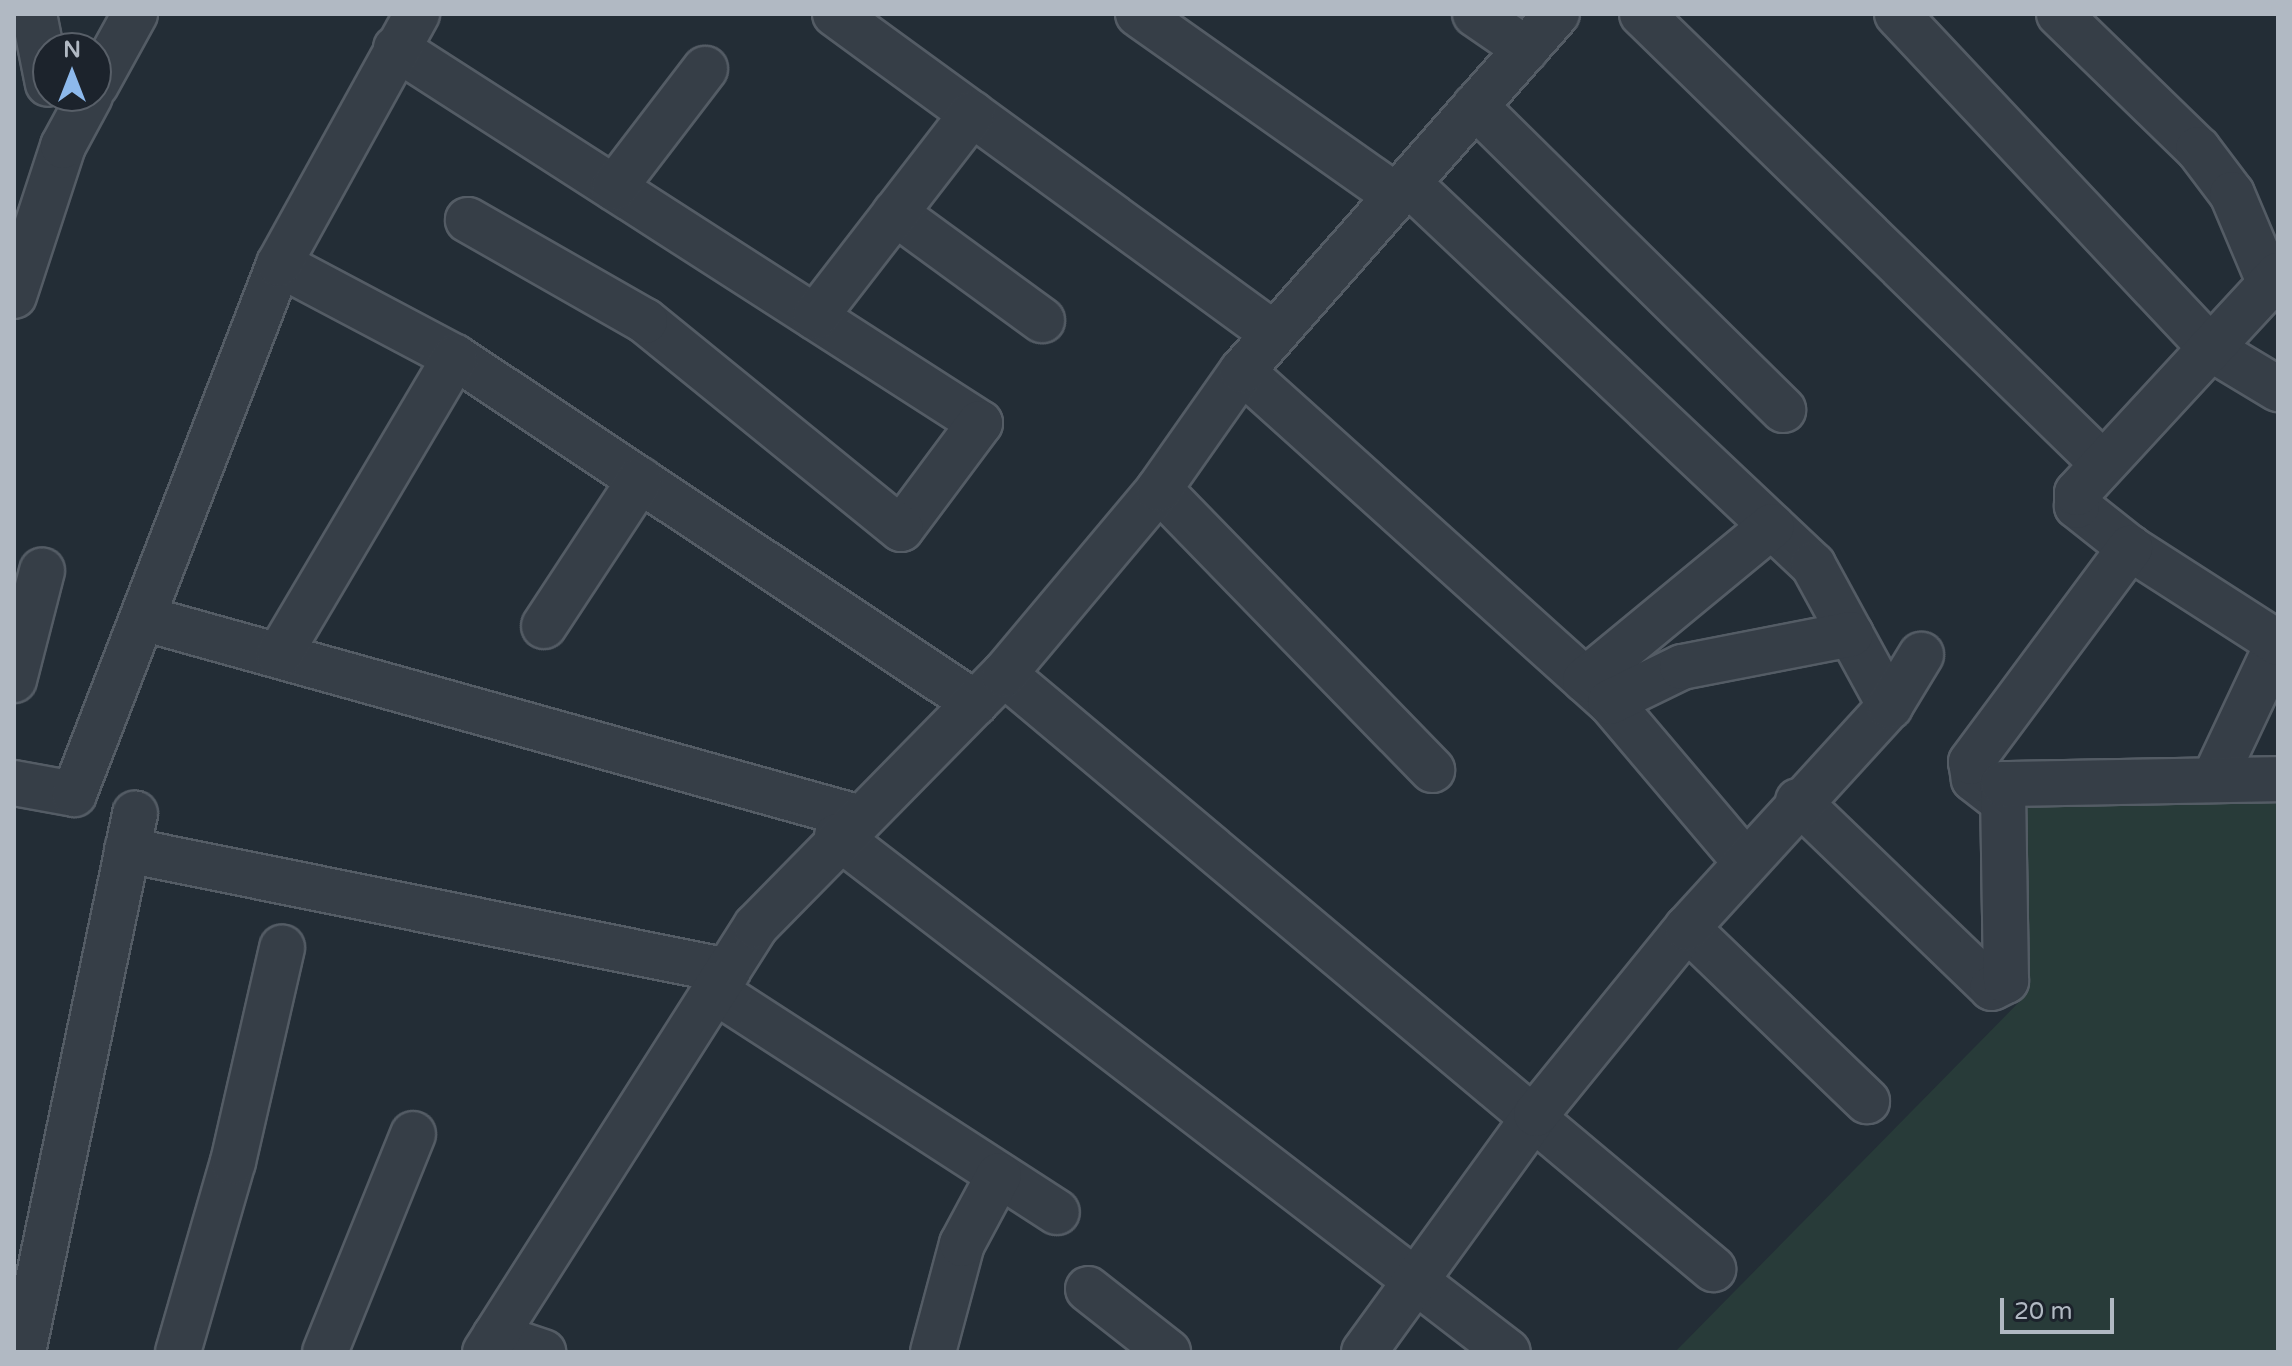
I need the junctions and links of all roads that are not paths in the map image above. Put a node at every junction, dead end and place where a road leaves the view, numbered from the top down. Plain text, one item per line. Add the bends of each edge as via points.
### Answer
1 (135, 14) edge
2 (835, 14) edge
3 (1138, 14) edge
4 (1475, 14) edge
5 (1557, 14) edge
6 (1642, 14) edge
7 (1897, 14) edge
8 (2059, 14) edge
9 (407, 31) edge
10 (1526, 49) junction
11 (112, 56) edge
12 (705, 69) dead end
13 (1475, 106) junction
14 (53, 112) edge
15 (82, 112) edge
16 (972, 114) junction
17 (60, 154) junction
18 (614, 188) junction
19 (1402, 190) junction
20 (895, 213) junction
21 (468, 220) dead end
22 (279, 264) junction
23 (2274, 279) edge
24 (14, 296) edge
25 (815, 317) junction
26 (1042, 320) dead end
27 (1274, 334) junction
28 (2213, 350) junction
29 (455, 357) junction
30 (1242, 371) junction
31 (2278, 389) edge
32 (1783, 410) dead end
33 (2100, 461) junction
34 (640, 480) junction
35 (1159, 489) junction
36 (1772, 526) junction
37 (2130, 548) junction
38 (42, 571) dead end
39 (146, 619) junction
40 (544, 626) dead end
41 (1851, 634) junction
42 (279, 655) junction
43 (1921, 655) dead end
44 (14, 680) edge
45 (989, 688) junction
46 (1597, 691) junction
47 (1890, 706) junction
48 (1432, 770) dead end
49 (2214, 779) junction
50 (2278, 779) edge
51 (14, 783) edge
52 (1998, 798) junction
53 (1798, 801) junction
54 (847, 827) junction
55 (1745, 861) junction
56 (1687, 928) junction
57 (282, 948) dead end
58 (721, 981) junction
59 (1867, 1101) dead end
60 (1536, 1114) junction
61 (413, 1134) dead end
62 (999, 1175) junction
63 (1057, 1212) dead end
64 (1713, 1269) dead end
65 (1414, 1277) junction
66 (1088, 1289) dead end
67 (490, 1344) edge
68 (23, 1352) edge
69 (178, 1352) edge
70 (325, 1352) edge
71 (543, 1352) edge
72 (933, 1352) edge
73 (1168, 1352) edge
74 (1364, 1352) edge
75 (1508, 1352) edge

1 - 11 street
2 - 16 street
3 - 19 street
4 - 10 street
5 - 10 street
6 - 33 street
7 - 28 street
8 - 23 street via 2198,149 2232,194
9 - 18 street
9 - 22 street
10 - 13 street
12 - 18 street
13 - 19 street
13 - 32 street
14 - 17 street
15 - 17 street
16 - 20 street
16 - 27 street
17 - 24 street
18 - 25 street
19 - 27 street
19 - 36 street
20 - 25 street
20 - 26 street
21 - 25 street via 645,321 901,529 980,423
22 - 29 street
22 - 39 street
23 - 28 street
27 - 30 street
28 - 31 street
28 - 33 street
29 - 34 street
29 - 42 street
30 - 35 street
30 - 46 street
33 - 37 street via 2077,493 2077,506
34 - 40 street
34 - 45 street
35 - 45 street
35 - 48 street
36 - 41 street via 1813,565
36 - 46 street
37 - 49 street via 2278,643
37 - 52 street via 1971,762 1974,779
38 - 44 street
39 - 42 street
39 - 51 street via 74,794
41 - 46 street via 1682,667
41 - 47 street
42 - 54 street
43 - 47 street
45 - 54 street
45 - 60 street
46 - 55 street
47 - 53 street
49 - 50 street
49 - 52 street via 2024,780 2003,784
52 - 53 street via 2006,981 1992,988
53 - 55 street
54 - 58 street via 756,926
54 - 65 street
55 - 56 street
56 - 59 street
56 - 60 street
57 - 69 street via 233,1162
58 - 62 street
58 - 67 street
58 - 68 street via 131,832
60 - 64 street
60 - 65 street
61 - 70 street
62 - 63 street
62 - 72 street via 962,1244
65 - 74 street
65 - 75 street
66 - 73 street
67 - 71 street

